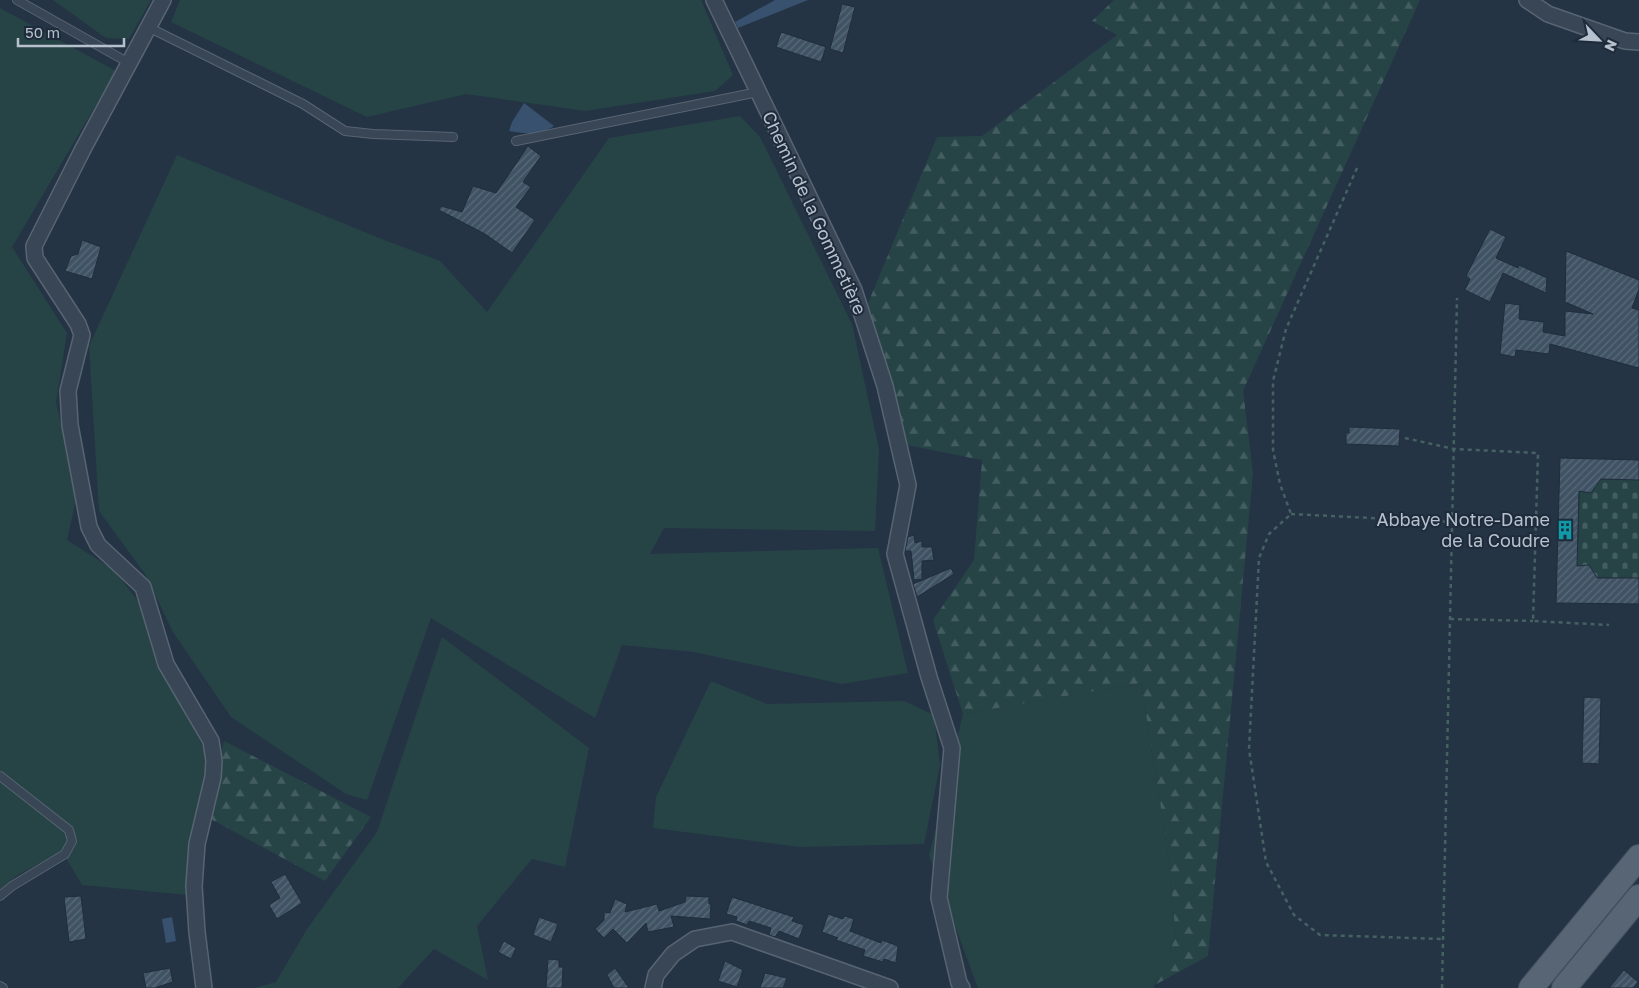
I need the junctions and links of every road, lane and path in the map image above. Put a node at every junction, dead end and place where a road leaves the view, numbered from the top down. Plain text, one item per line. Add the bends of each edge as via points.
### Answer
1 (17, 0) edge
2 (163, 0) edge
3 (714, 0) edge
4 (1527, 0) edge
5 (148, 27) junction
6 (1639, 42) edge
7 (129, 63) junction
8 (758, 92) junction
9 (453, 137) dead end
10 (516, 141) dead end
11 (1357, 168) dead end
12 (1457, 298) dead end
13 (1405, 438) dead end
14 (1454, 449) junction
15 (1290, 514) junction
16 (1452, 522) junction
17 (1450, 619) junction
18 (1533, 621) junction
19 (1609, 625) dead end
20 (0, 776) edge
21 (1639, 857) edge
22 (0, 896) edge
23 (1639, 897) edge
24 (1443, 939) junction
25 (204, 988) edge
26 (653, 988) edge
27 (890, 988) edge
28 (962, 988) edge
29 (1442, 988) edge
30 (1531, 988) edge
31 (1564, 988) edge

1 - 7 lane
2 - 5 street
3 - 8 street, Chemin de la Gommetière
4 - 6 street via 1548,14 1625,41
5 - 7 street
5 - 9 lane via 303,104 345,131
7 - 25 street via 34,246 35,258 82,335 68,390 70,425 89,527 98,545 143,587 166,664 212,741 213,777 197,844 194,886
8 - 10 lane
8 - 28 street, Chemin de la Gommetière via 854,290 885,386 908,485 894,554 952,748 939,898
11 - 15 path via 1286,329 1273,381 1272,450
12 - 14 path
13 - 14 path
14 - 16 path
14 - 18 path via 1538,453
15 - 16 path
15 - 24 path via 1269,534 1259,558 1249,749 1266,862 1294,915 1320,935
16 - 17 path
17 - 18 path
17 - 24 path
18 - 19 path
20 - 22 lane via 69,830 72,842 65,854
21 - 30 main road
23 - 31 main road
24 - 29 path
26 - 27 street via 656,975 672,954 695,939 732,932

